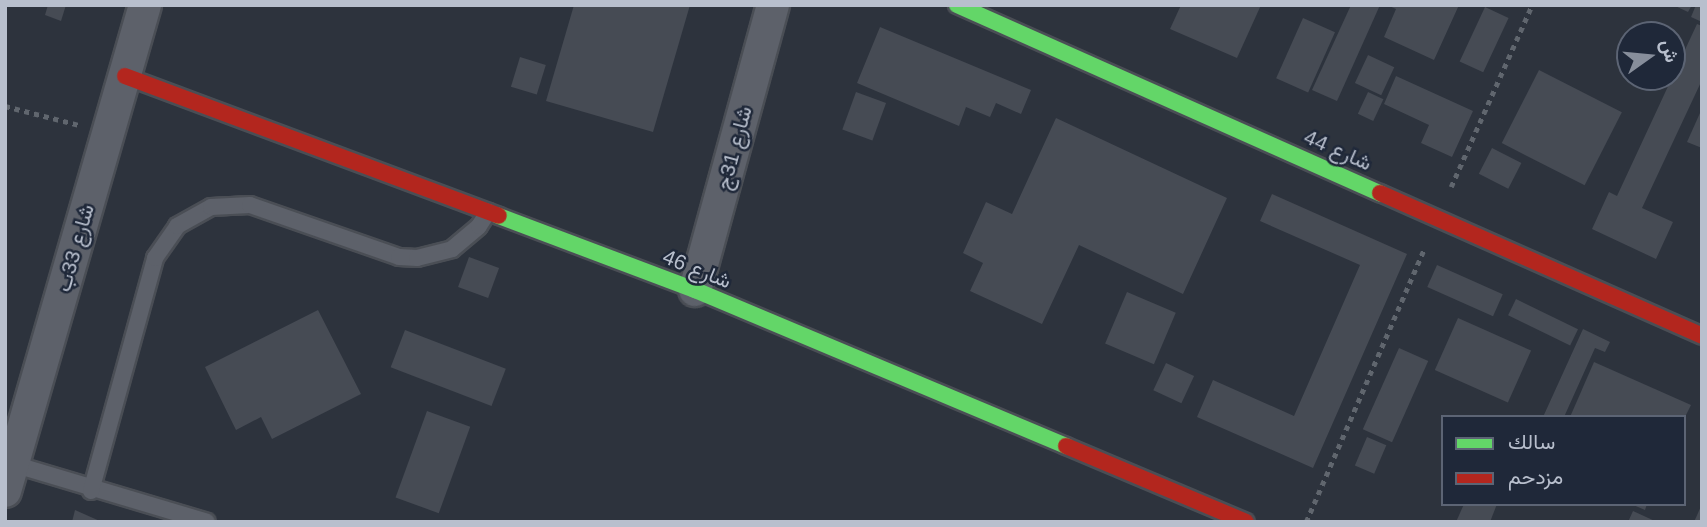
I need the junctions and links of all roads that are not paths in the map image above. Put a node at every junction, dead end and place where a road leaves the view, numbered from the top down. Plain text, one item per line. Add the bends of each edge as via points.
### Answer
1 (145, 5) edge
2 (773, 5) edge
3 (957, 5) edge
4 (125, 76) junction
5 (489, 211) junction
6 (695, 290) junction
7 (1702, 335) edge
8 (9, 478) edge
9 (91, 491) junction
10 (207, 522) edge
11 (1246, 522) edge

1 - 4 street, شارع 33ب
2 - 6 street, شارع 31ج
3 - 7 street, شارع 44
4 - 5 street, شارع 46
4 - 8 street, شارع 33ب
5 - 6 street, شارع 46
5 - 9 lane via 459,244 417,258 399,257 250,205 211,206 177,226 155,258
6 - 11 street, شارع 46
8 - 9 lane
9 - 10 lane

